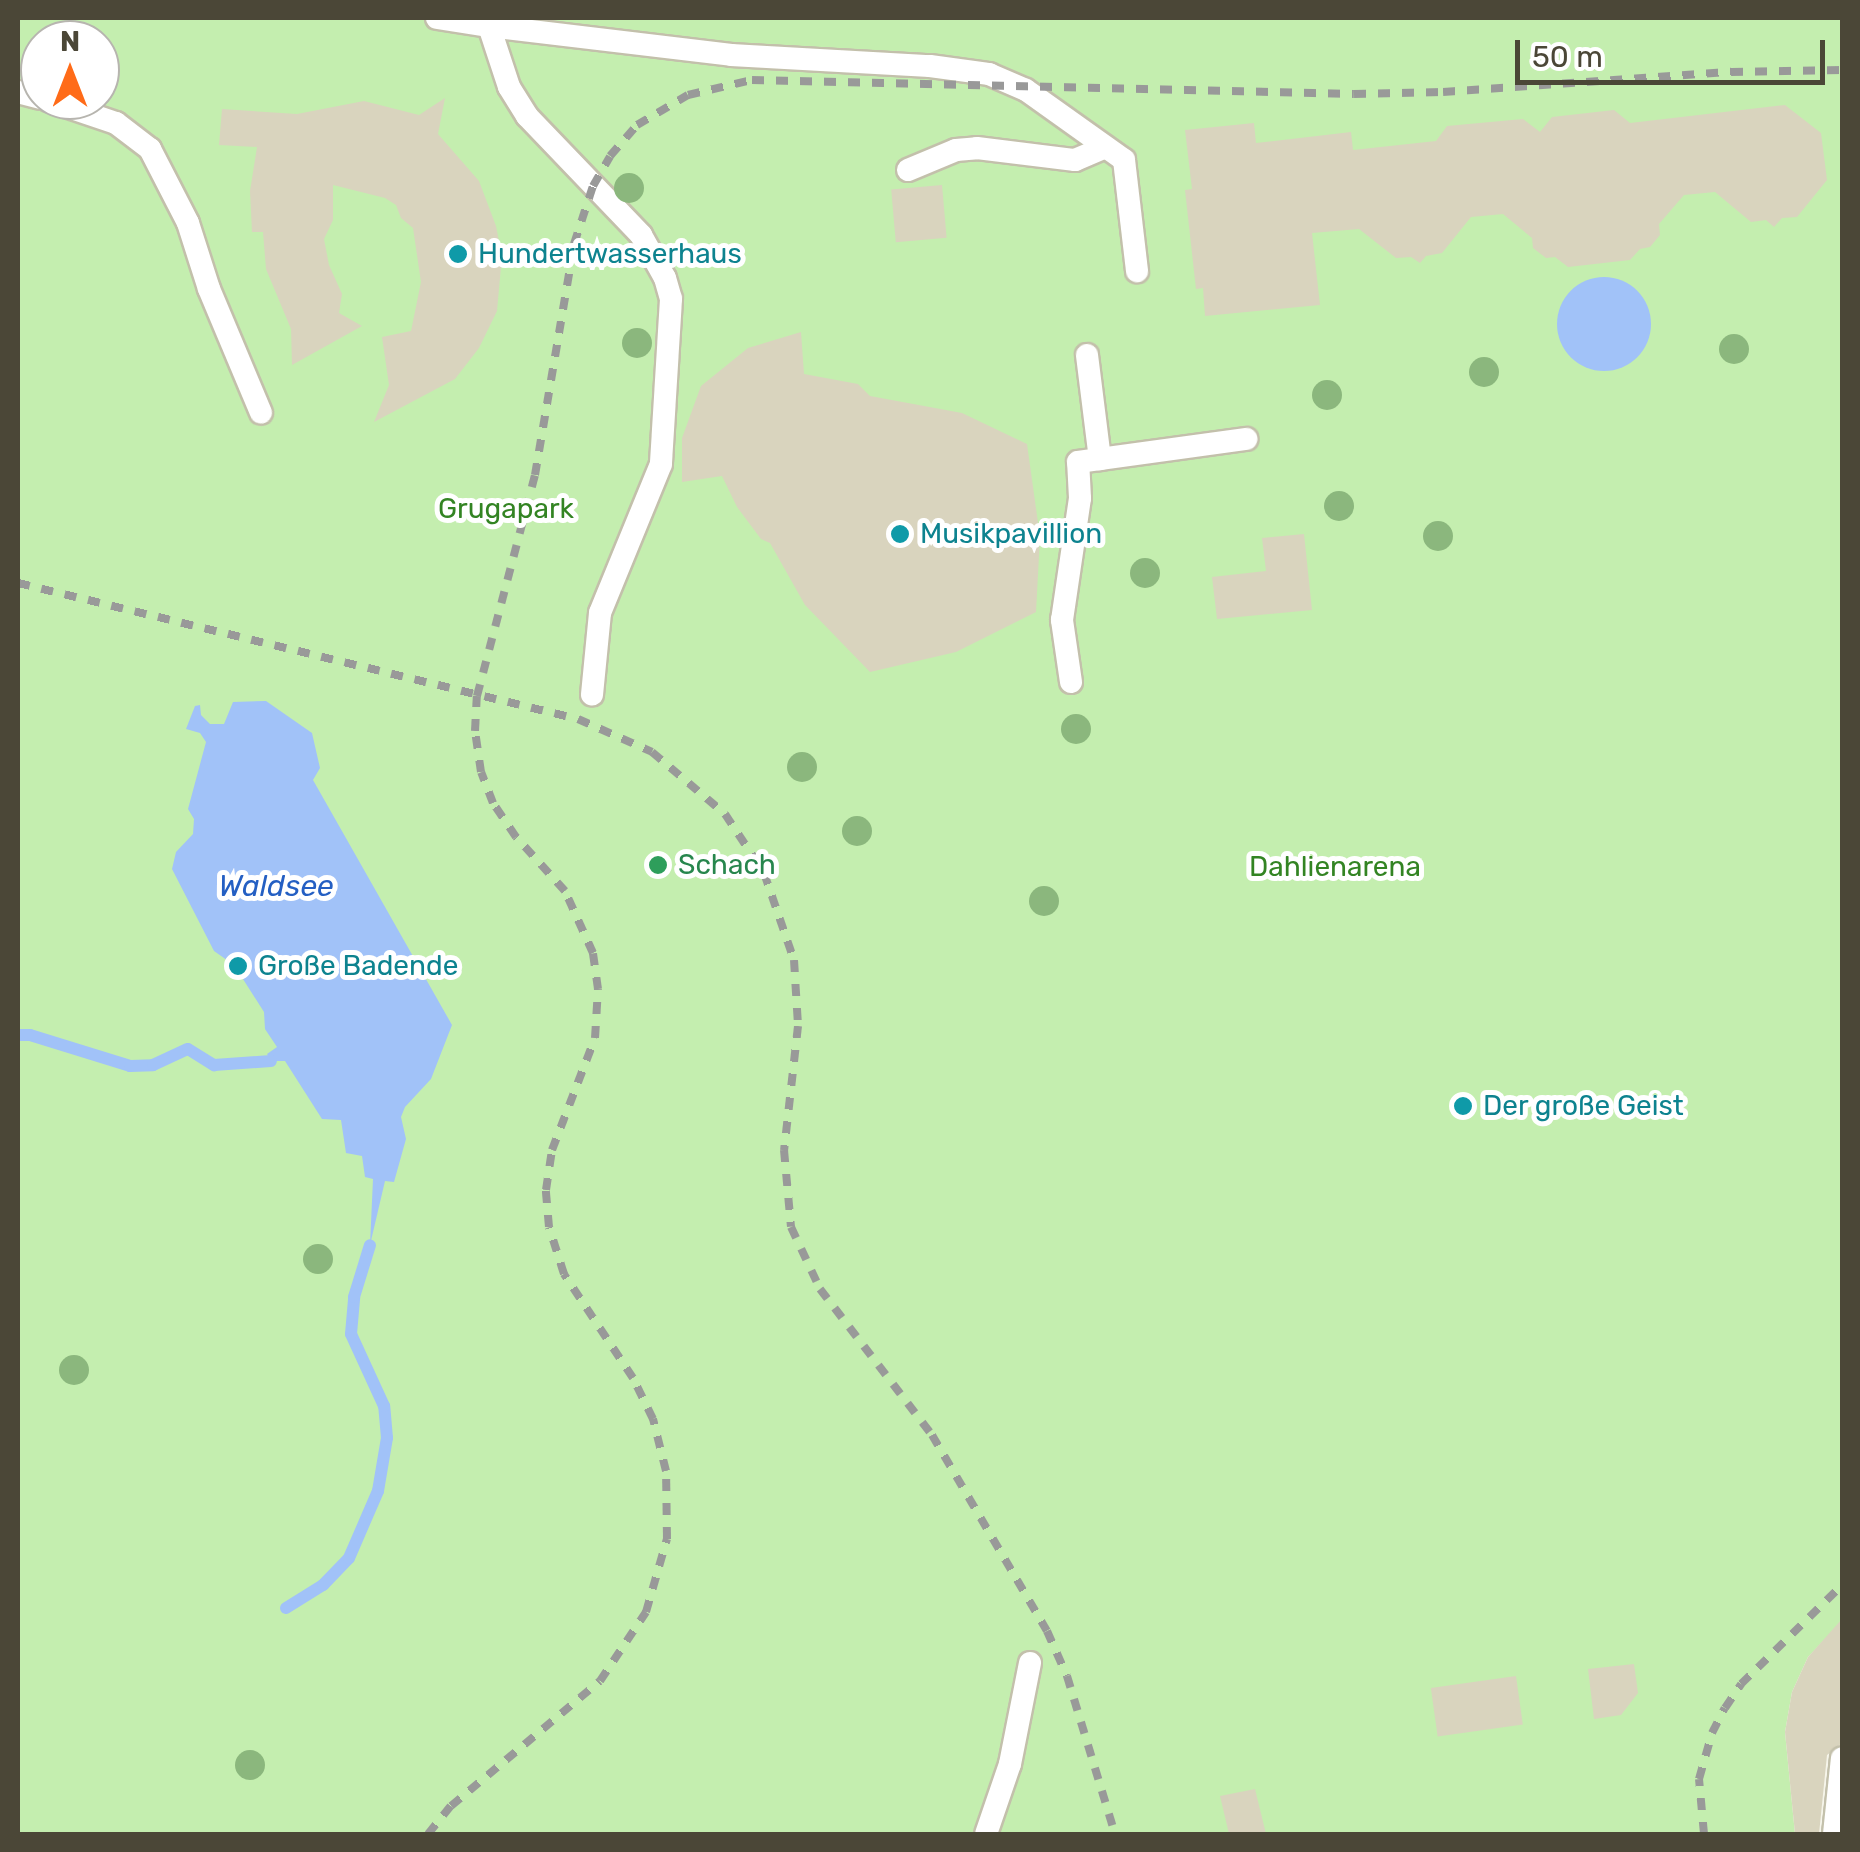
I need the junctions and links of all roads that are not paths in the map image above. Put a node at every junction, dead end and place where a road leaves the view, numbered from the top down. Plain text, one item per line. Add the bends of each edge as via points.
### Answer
1 (437, 18) edge
2 (489, 26) junction
3 (107, 120) edge
4 (1106, 147) junction
5 (908, 170) dead end
6 (1137, 272) dead end
7 (1087, 355) dead end
8 (261, 412) dead end
9 (1246, 440) dead end
10 (1100, 459) junction
11 (1071, 682) dead end
12 (592, 695) dead end
13 (1030, 1663) dead end
14 (1842, 1758) edge
15 (986, 1834) edge
16 (1834, 1834) edge

1 - 2 lane
2 - 4 lane via 732,55 989,74 1026,90
2 - 12 lane via 509,88 526,116 641,235 671,299 662,464 600,613
3 - 8 lane via 150,149 188,223
4 - 5 lane via 1075,160 956,150
4 - 6 lane via 1124,160
7 - 10 lane
9 - 10 lane
10 - 11 lane via 1078,462 1080,498 1062,620
13 - 15 lane via 1010,1764
14 - 16 lane

